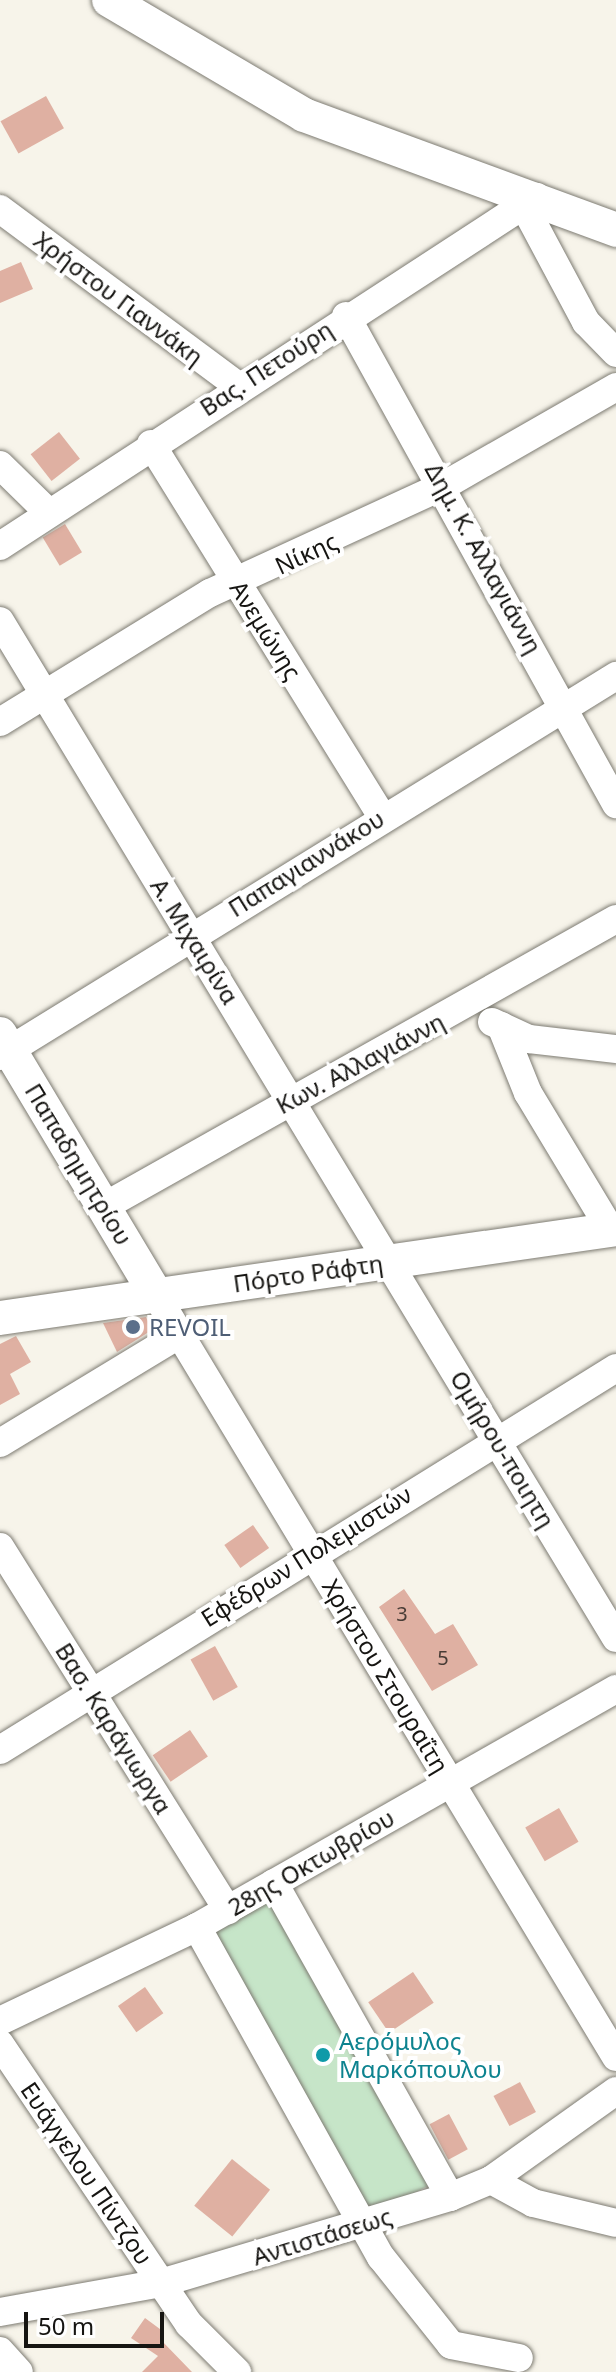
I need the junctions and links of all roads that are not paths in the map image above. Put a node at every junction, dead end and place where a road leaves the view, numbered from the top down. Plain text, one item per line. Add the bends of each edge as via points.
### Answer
1 (109, 0) edge
2 (525, 197) junction
3 (0, 209) edge
4 (616, 230) edge
5 (346, 316) junction
6 (616, 353) edge
7 (238, 386) junction
8 (616, 387) edge
9 (151, 444) junction
10 (0, 465) edge
11 (445, 485) junction
12 (49, 513) junction
13 (0, 546) edge
14 (238, 586) junction
15 (0, 621) edge
16 (616, 676) edge
17 (43, 697) junction
18 (564, 709) junction
19 (0, 722) edge
20 (616, 804) edge
21 (382, 816) junction
22 (616, 919) edge
23 (191, 935) junction
24 (463, 1008) junction
25 (501, 1026) junction
26 (3, 1046) edge
27 (616, 1049) edge
28 (291, 1099) junction
29 (105, 1206) junction
30 (613, 1229) edge
31 (390, 1261) junction
32 (156, 1295) junction
33 (0, 1318) edge
34 (180, 1334) junction
35 (616, 1368) edge
36 (496, 1437) junction
37 (0, 1443) edge
38 (0, 1547) edge
39 (312, 1552) junction
40 (616, 1638) edge
41 (616, 1689) edge
42 (92, 1693) junction
43 (0, 1750) edge
44 (451, 1782) junction
45 (274, 1883) junction
46 (228, 1910) junction
47 (197, 1927) junction
48 (0, 2021) edge
49 (0, 2044) edge
50 (616, 2057) edge
51 (616, 2091) edge
52 (491, 2180) junction
53 (450, 2197) junction
54 (616, 2223) edge
55 (362, 2225) junction
56 (161, 2283) junction
57 (0, 2312) edge
58 (0, 2351) edge
59 (519, 2358) dead end
60 (19, 2372) edge
61 (237, 2372) edge

1 - 2 main road via 304,115
2 - 4 main road
2 - 5 street, Βας. Πετούρη
2 - 6 street via 586,322
3 - 7 street, Χρήστου Γιαννάκη
5 - 7 street, Βας. Πετούρη
5 - 11 street, Δημ. Κ. Αλλαγιάννη
7 - 9 street, Βας. Πετούρη
8 - 11 street, Νίκης
9 - 12 street, Βας. Πετούρη
9 - 14 street, Ανεμώνης
10 - 12 street
11 - 14 street, Νίκης
11 - 18 street, Δημ. Κ. Αλλαγιάννη
12 - 13 street, Βας. Πετούρη
14 - 17 street, Νίκης via 210,593
14 - 21 street, Ανεμώνης
15 - 17 street, Α. Μιχαιρίνα
16 - 18 street, Παπαγιαννάκου
17 - 19 street, Νίκης
17 - 23 street, Α. Μιχαιρίνα
18 - 20 street, Δημ. Κ. Αλλαγιάννη
18 - 21 street, Παπαγιαννάκου
21 - 23 street, Παπαγιαννάκου
22 - 24 street, Κων. Αλλαγιάννη
23 - 26 street, Παπαγιαννάκου
23 - 28 street, Α. Μιχαιρίνα
24 - 25 street
24 - 28 street, Κων. Αλλαγιάννη
25 - 27 street via 529,1039
25 - 30 street via 528,1093
26 - 29 main road, Παπαδημητρίου
28 - 29 street, Κων. Αλλαγιάννη
28 - 31 street, Α. Μιχαιρίνα
29 - 32 main road, Παπαδημητρίου
30 - 31 main road, Πόρτο Ράφτη
31 - 32 main road, Πόρτο Ράφτη
31 - 36 street, Ομήρου-ποιητη
32 - 33 main road, Πόρτο Ράφτη
32 - 34 street, Χρήστου Στουραΐτη
34 - 37 street
34 - 39 street, Χρήστου Στουραΐτη
35 - 36 street, Εφέδρων Πολεμιστών
36 - 39 street, Εφέδρων Πολεμιστών
36 - 40 street, Ομήρου-ποιητη
38 - 42 street, Βασ. Καράγιωργα
39 - 42 street, Εφέδρων Πολεμιστών
39 - 44 street, Χρήστου Στουραΐτη
41 - 44 street, 28ης Οκτωβρίου
42 - 43 street, Εφέδρων Πολεμιστών
42 - 46 street, Βασ. Καράγιωργα
44 - 45 street, 28ης Οκτωβρίου
44 - 50 street, Χρήστου Στουραΐτη
45 - 46 street, 28ης Οκτωβρίου
45 - 53 street
46 - 47 street, 28ης Οκτωβρίου
47 - 48 street, 28ης Οκτωβρίου
47 - 55 street
49 - 56 street, Ευάγγελου Πίντζου
51 - 52 street, Αντιστάσεως
52 - 53 street, Αντιστάσεως
52 - 54 street via 533,2203
53 - 55 street, Αντιστάσεως
55 - 56 street, Αντιστάσεως
55 - 59 street via 451,2345
56 - 57 street, Αντιστάσεως
56 - 61 street, Ευάγγελου Πίντζου
58 - 60 street

